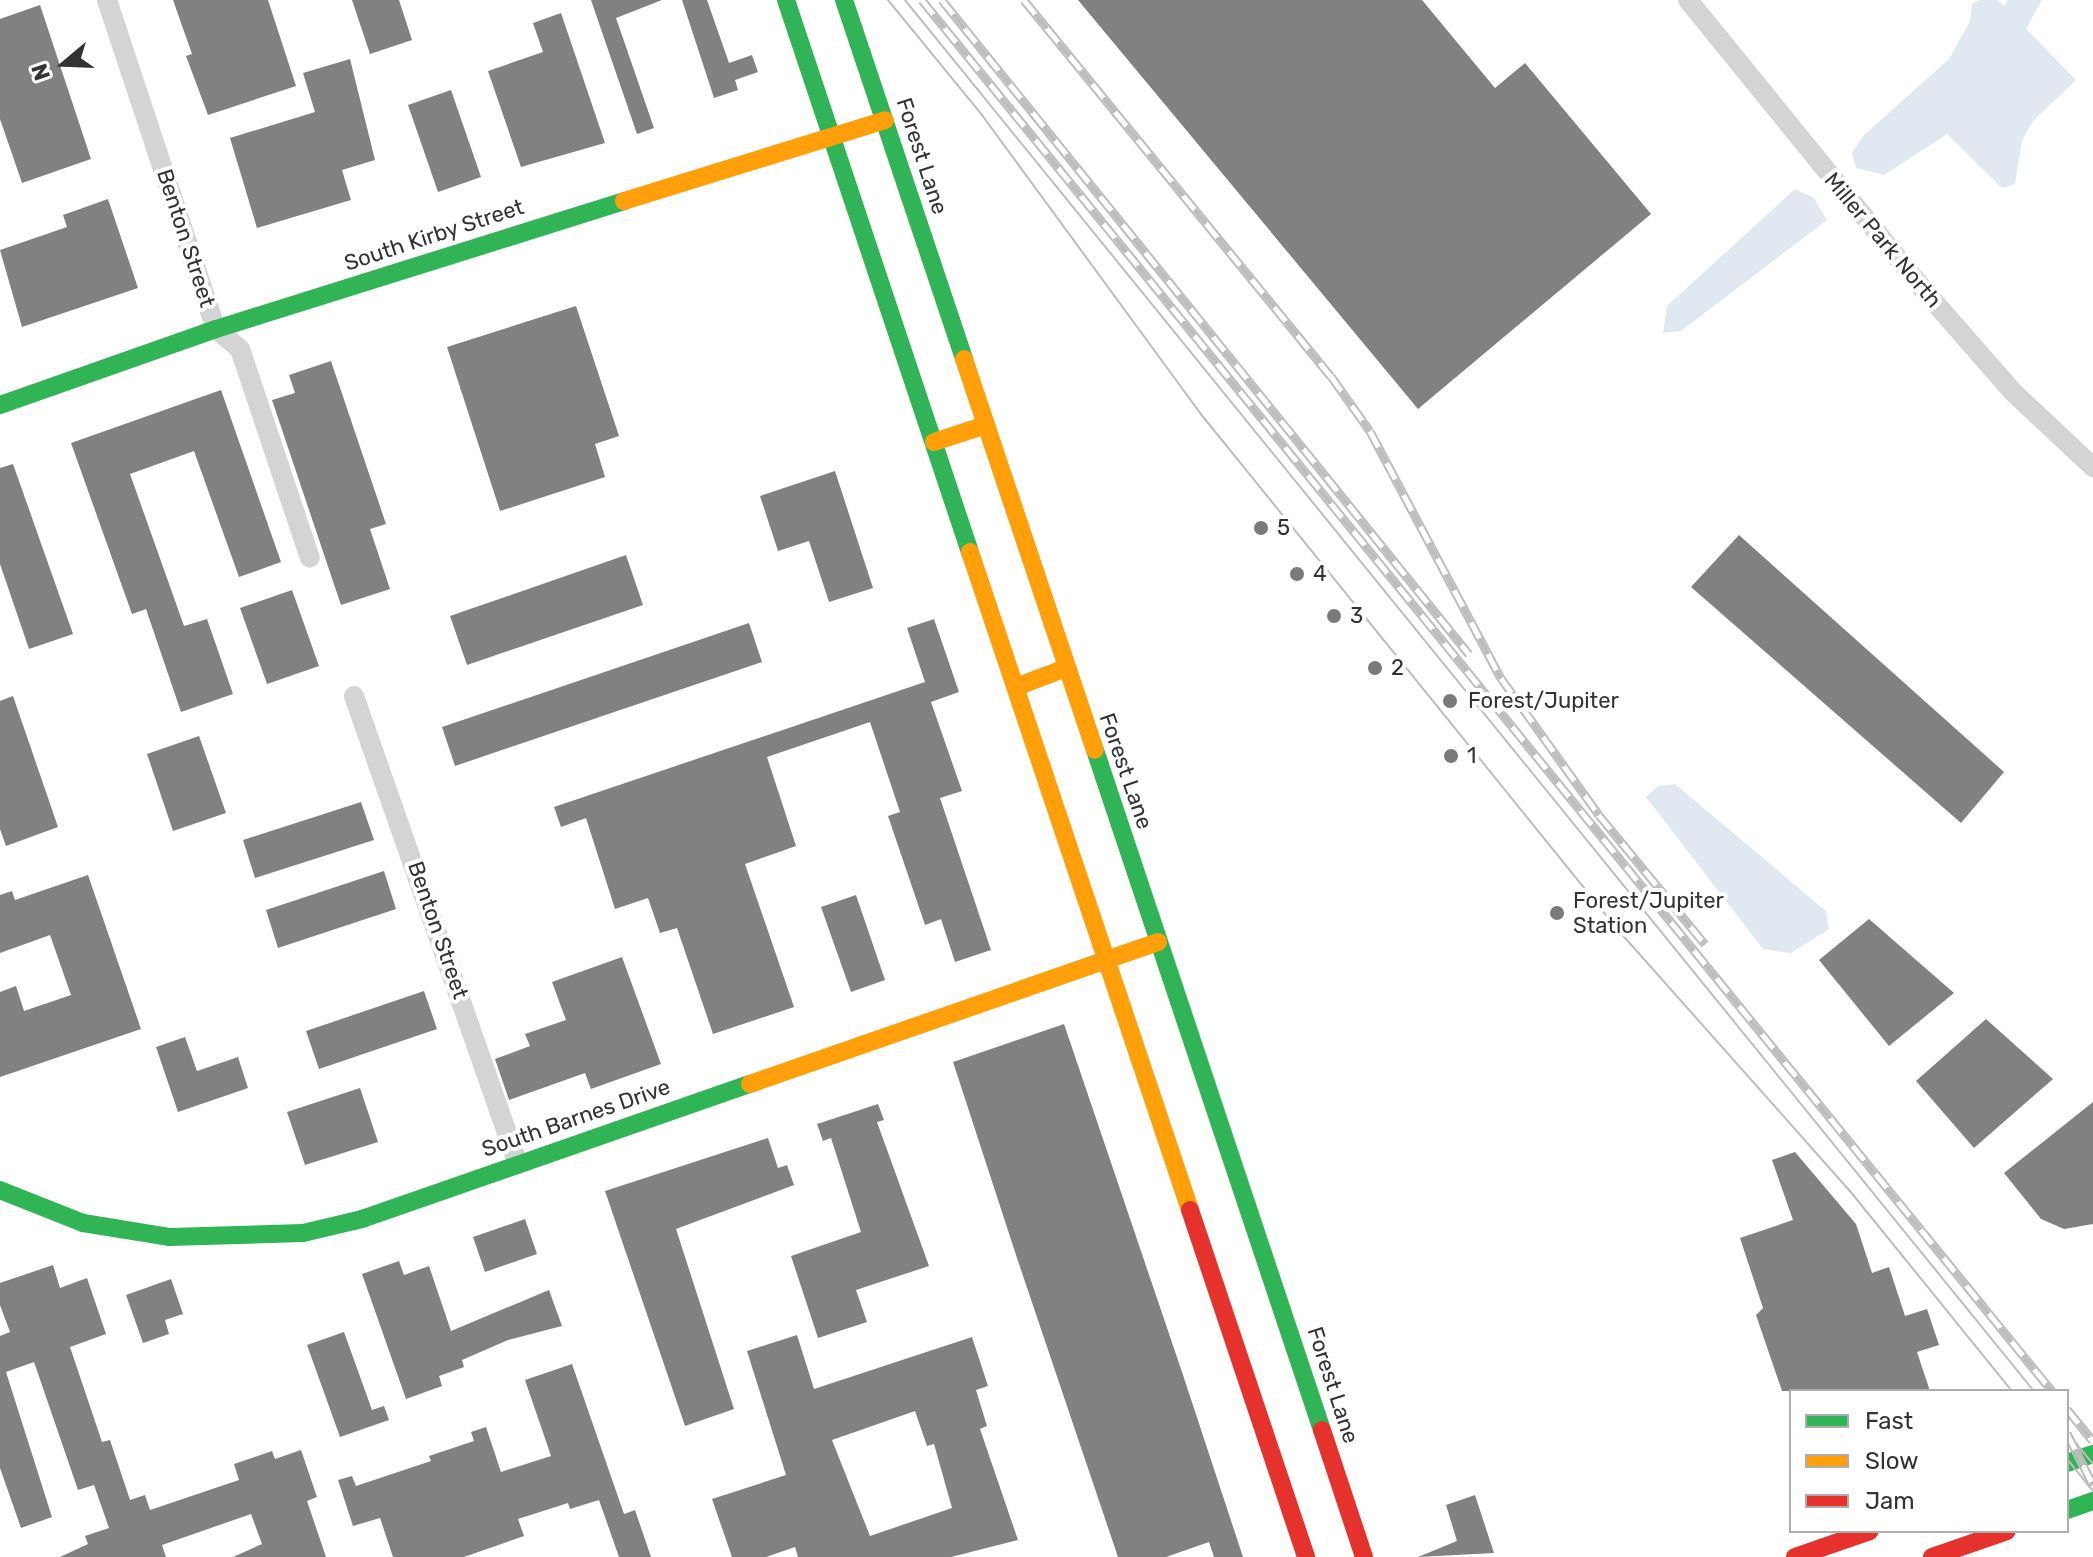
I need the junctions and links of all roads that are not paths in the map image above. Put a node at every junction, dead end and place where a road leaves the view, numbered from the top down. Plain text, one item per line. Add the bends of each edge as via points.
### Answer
1 (107, 0) edge
2 (786, 0) edge
3 (844, 0) edge
4 (1688, 0) edge
5 (885, 120) junction
6 (832, 137) junction
7 (216, 329) junction
8 (0, 405) edge
9 (986, 425) junction
10 (934, 442) junction
11 (2093, 467) edge
12 (310, 558) dead end
13 (1066, 668) junction
14 (1016, 687) junction
15 (354, 696) dead end
16 (1158, 942) junction
17 (1105, 958) junction
18 (518, 1164) junction
19 (0, 1190) edge
20 (2093, 1454) edge
21 (2069, 1462) edge
22 (2093, 1501) edge
23 (2069, 1509) edge
24 (1865, 1533) edge
25 (2001, 1533) edge
26 (1804, 1556) edge
27 (1306, 1557) edge
28 (1364, 1557) edge
29 (1932, 1557) edge

1 - 7 street, Benton Street
2 - 6 main road
3 - 5 main road, Forest Lane
4 - 11 street, Miller Park North via 1942,311 2013,392
5 - 6 main road, South Kirby Street
5 - 9 main road, Forest Lane
6 - 7 main road, South Kirby Street
6 - 10 main road
7 - 8 main road, South Kirby Street
7 - 12 street, Benton Street via 240,349
9 - 10 main road
9 - 13 main road, Forest Lane
10 - 14 main road
13 - 14 main road
13 - 16 main road, Forest Lane
14 - 17 main road
15 - 18 street, Benton Street
16 - 17 main road, South Barnes Drive
16 - 28 main road, Forest Lane
17 - 18 main road, South Barnes Drive
17 - 27 main road
18 - 19 main road, South Barnes Drive via 303,1233 169,1237 83,1223
20 - 21 main road
22 - 23 main road
24 - 26 main road
25 - 29 main road

